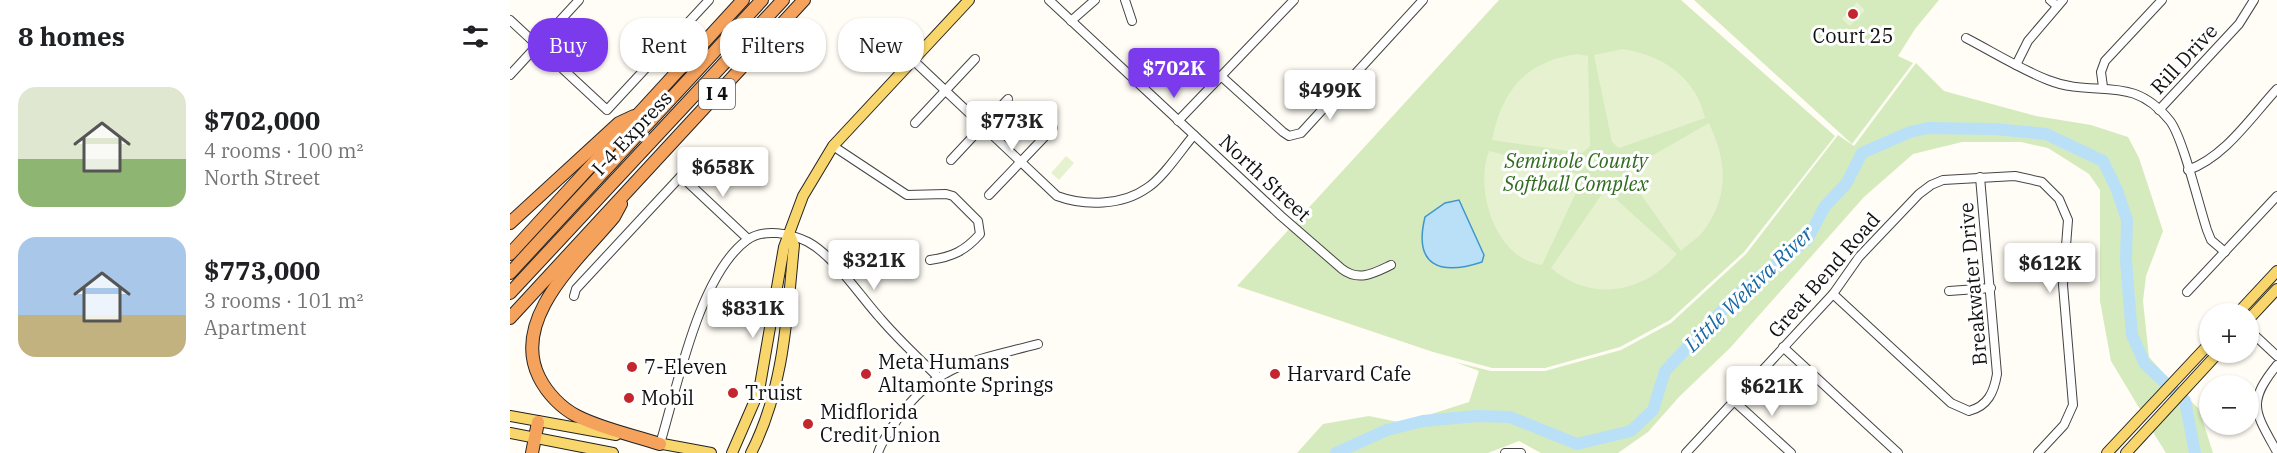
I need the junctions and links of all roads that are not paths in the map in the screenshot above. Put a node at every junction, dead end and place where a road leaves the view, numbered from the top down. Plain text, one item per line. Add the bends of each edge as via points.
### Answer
1 (579, 0) edge
2 (709, 0) edge
3 (743, 0) edge
4 (762, 0) edge
5 (783, 0) edge
6 (804, 0) edge
7 (969, 0) edge
8 (1049, 0) edge
9 (1095, 0) edge
10 (1125, 0) edge
11 (1294, 0) edge
12 (1423, 0) edge
13 (2162, 0) edge
14 (2254, 0) edge
15 (2056, 2) edge
16 (562, 18) edge
17 (510, 20) edge
18 (1071, 21) junction
19 (1132, 21) dead end
20 (528, 37) edge
21 (1966, 38) dead end
22 (924, 48) edge
23 (528, 55) edge
24 (975, 59) dead end
25 (2016, 65) junction
26 (924, 70) edge
27 (566, 72) edge
28 (902, 72) edge
29 (510, 75) edge
30 (1221, 76) junction
31 (2103, 87) junction
32 (2277, 89) edge
33 (946, 90) junction
34 (1008, 99) dead end
35 (2159, 110) junction
36 (638, 115) junction
37 (1178, 121) junction
38 (915, 123) dead end
39 (983, 127) junction
40 (1053, 128) dead end
41 (1194, 135) junction
42 (833, 146) junction
43 (951, 160) dead end
44 (1020, 162) junction
45 (2188, 170) junction
46 (1980, 177) junction
47 (630, 187) junction
48 (989, 195) dead end
49 (2277, 196) edge
50 (510, 223) edge
51 (790, 235) junction
52 (748, 239) junction
53 (2225, 252) junction
54 (510, 254) edge
55 (930, 260) dead end
56 (1391, 265) dead end
57 (2277, 271) edge
58 (510, 273) edge
59 (1990, 288) junction
60 (2277, 289) edge
61 (1949, 291) dead end
62 (2187, 292) dead end
63 (510, 293) edge
64 (1833, 294) junction
65 (574, 296) dead end
66 (2247, 303) edge
67 (2259, 308) edge
68 (510, 318) edge
69 (2259, 340) edge
70 (1038, 344) dead end
71 (1783, 347) junction
72 (2199, 354) edge
73 (2277, 356) edge
74 (2208, 363) edge
75 (2277, 365) edge
76 (938, 377) junction
77 (1734, 401) junction
78 (510, 416) edge
79 (538, 422) junction
80 (510, 433) edge
81 (535, 438) junction
82 (660, 444) junction
83 (532, 453) edge
84 (613, 453) edge
85 (711, 453) edge
86 (732, 453) edge
87 (751, 453) edge
88 (878, 453) edge
89 (1505, 453) edge
90 (1521, 453) edge
91 (1686, 453) edge
92 (1791, 453) edge
93 (1898, 453) edge
94 (2038, 453) edge
95 (2107, 453) edge
96 (2126, 453) edge
97 (2277, 453) edge

1 - 16 street
2 - 27 street via 607,110
3 - 36 highway, I 4
4 - 58 highway, I-4 Express
5 - 63 highway, I-4 Express
6 - 47 highway, I 4
7 - 22 main road
8 - 18 street, North Street
9 - 18 street
10 - 19 street
11 - 30 street
12 - 30 street via 1292,140
13 - 31 street via 2105,61 2101,72
14 - 35 street, Rill Drive via 2239,24
15 - 25 street
17 - 20 street
18 - 37 street, North Street
21 - 25 street
23 - 29 street
24 - 33 street
25 - 31 street via 2067,86
26 - 33 street
28 - 42 main road
30 - 37 street
31 - 35 street via 2124,89
32 - 45 street via 2216,155
33 - 38 street
33 - 39 street
34 - 39 street
35 - 45 street via 2176,130
36 - 50 highway via 619,123
36 - 54 highway, I 4
37 - 41 street, North Street
39 - 43 street
39 - 44 street
40 - 44 street
41 - 44 street via 1149,188 1098,203 1057,196
41 - 56 street, North Street via 1349,275 1365,276
42 - 51 main road via 803,196
42 - 55 street via 907,195 953,196 978,221 980,234 957,254
44 - 48 street
45 - 53 street via 2211,240
46 - 59 street, Breakwater Drive
46 - 64 street, Great Bend Road via 1930,185 1859,257
46 - 94 street, Great Bend Road via 2015,176 2042,182 2059,199 2068,220 2063,285 2073,405 2064,425
47 - 68 highway, I 4
47 - 82 highway via 614,217 541,308 534,323 531,351 543,386 571,413
49 - 53 street
51 - 52 street via 774,232
51 - 76 street via 809,243 827,258 885,325
51 - 86 main road via 784,247 759,391
51 - 87 main road via 794,245 784,340 772,404
52 - 65 street via 681,176 576,289
52 - 82 street via 729,260 702,306
53 - 62 street
57 - 66 main road
59 - 61 street
59 - 64 street, Breakwater Drive via 1997,374 1989,398 1969,411 1951,403
60 - 67 main road
64 - 71 street, Great Bend Road
69 - 73 street
70 - 76 street via 968,363
71 - 77 street, Great Bend Road
71 - 93 street
72 - 95 main road
74 - 96 main road
75 - 97 street via 2261,384 2256,408
76 - 88 street via 908,404
77 - 91 street, Great Bend Road
77 - 92 street
78 - 79 main road
79 - 81 highway
79 - 82 main road
80 - 81 main road
81 - 83 highway
81 - 84 main road
82 - 85 main road
89 - 90 street

